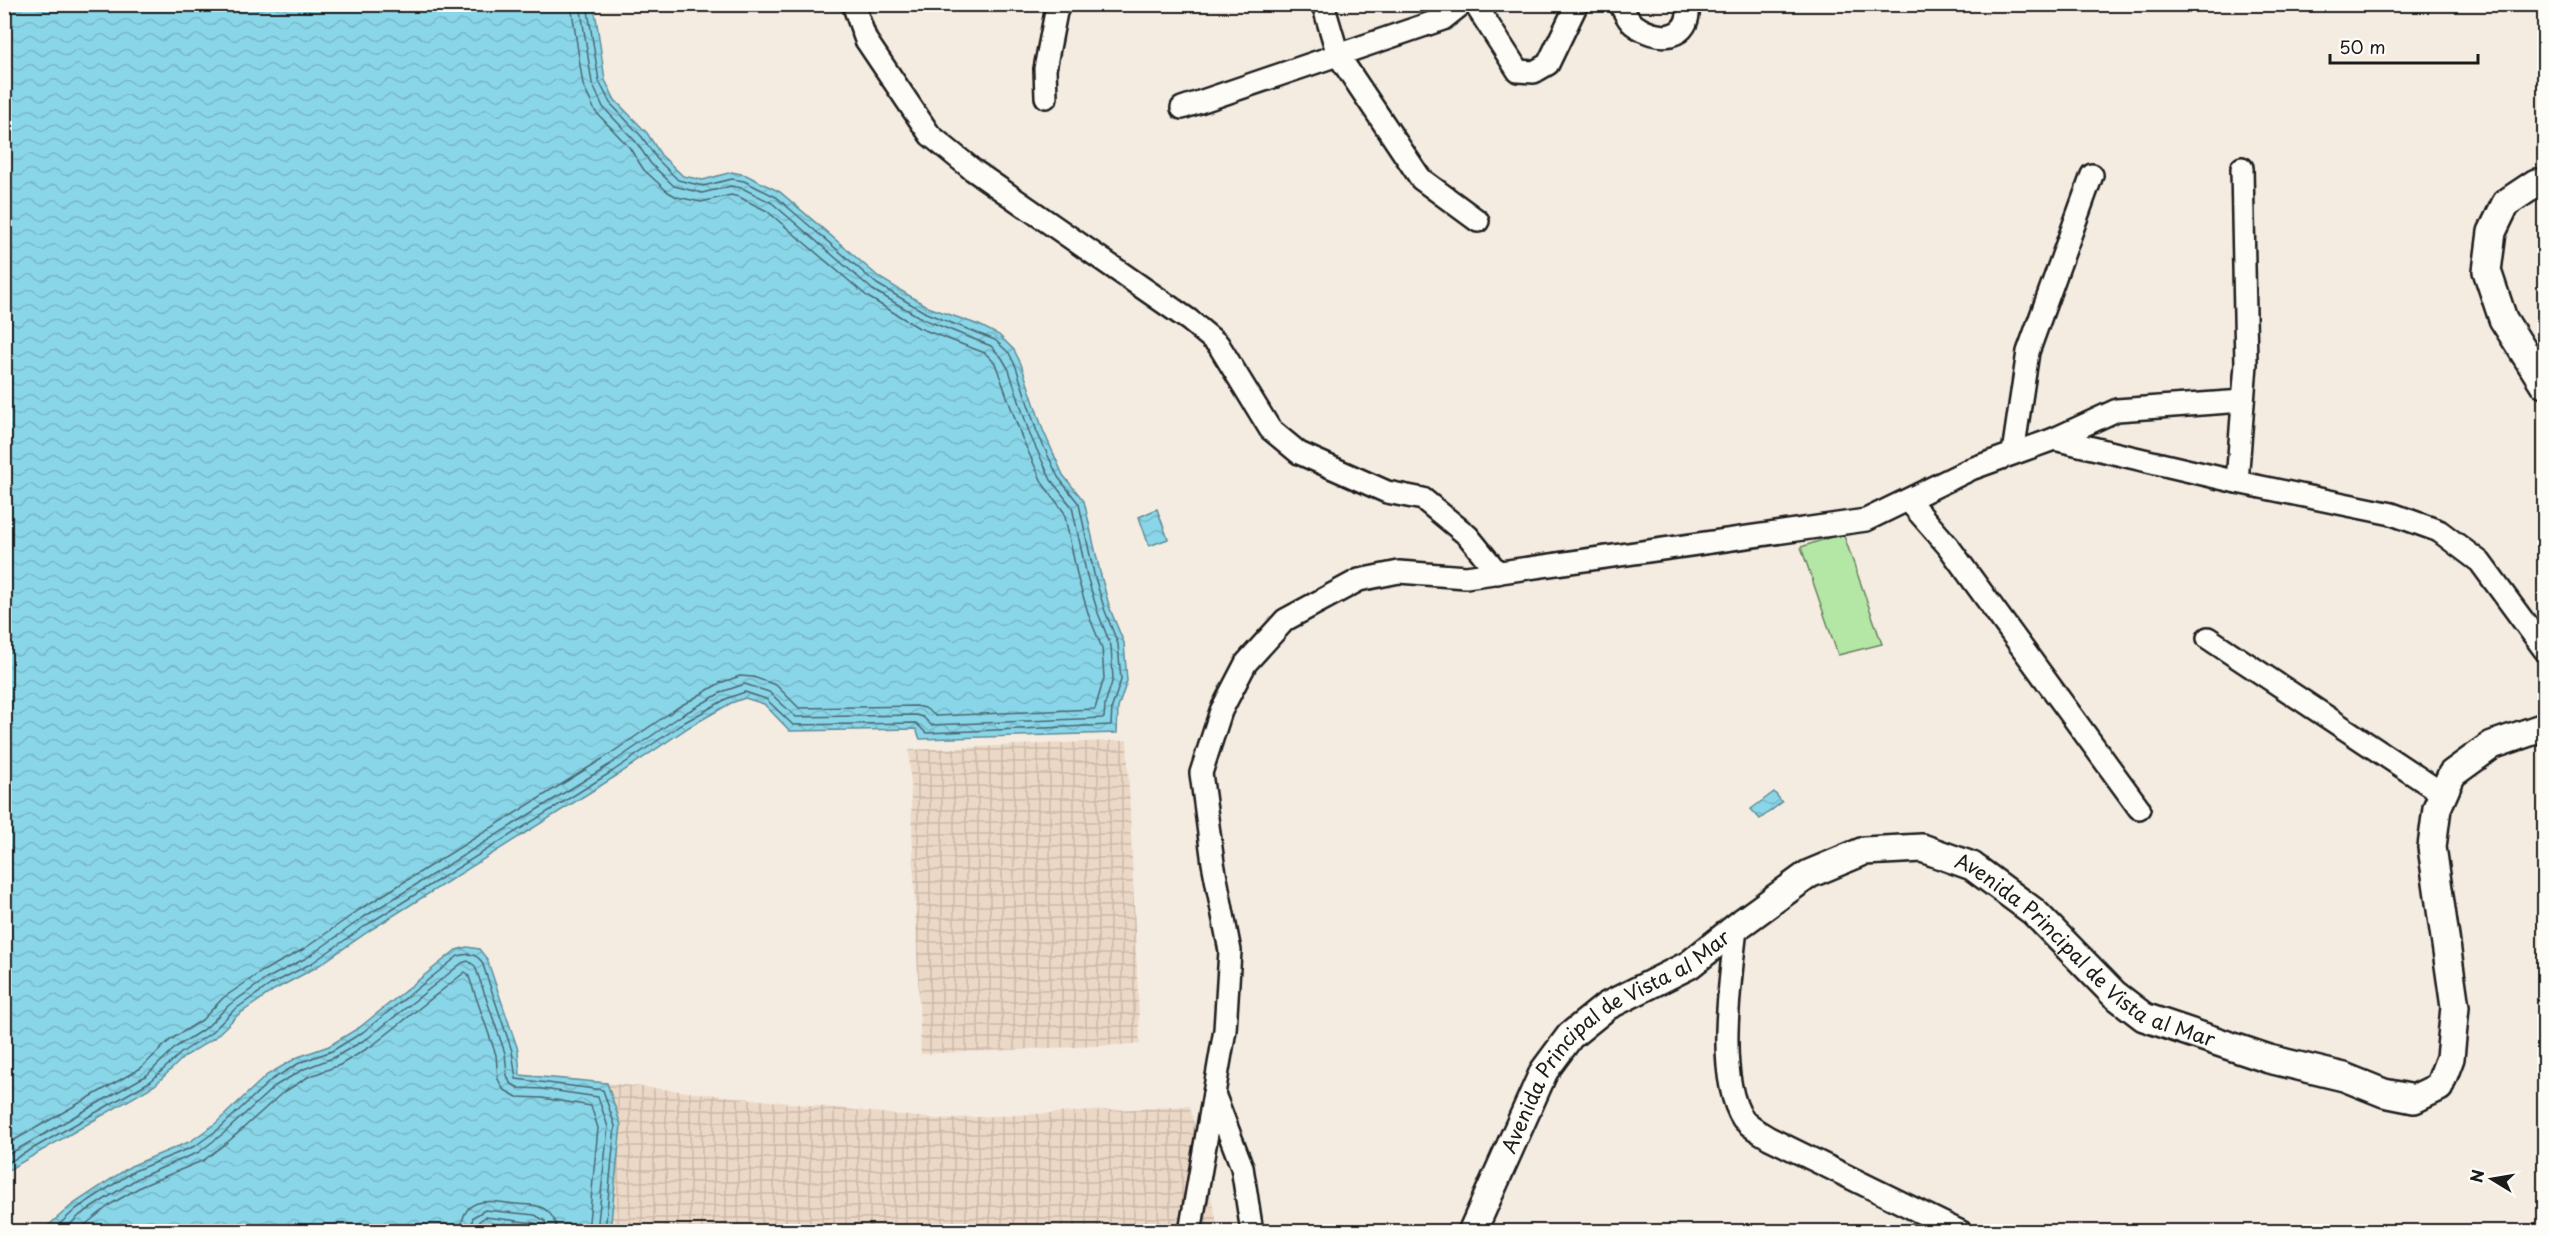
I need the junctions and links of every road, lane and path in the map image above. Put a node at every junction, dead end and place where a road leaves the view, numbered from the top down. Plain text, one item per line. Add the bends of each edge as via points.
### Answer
1 (853, 4) edge
2 (1060, 4) edge
3 (1323, 4) edge
4 (1462, 4) edge
5 (1475, 4) edge
6 (1577, 4) edge
7 (1620, 4) edge
8 (1689, 4) edge
9 (1338, 55) junction
10 (1046, 97) dead end
11 (1182, 108) dead end
12 (2242, 168) dead end
13 (2092, 175) dead end
14 (2544, 183) edge
15 (1478, 221) dead end
16 (2544, 384) edge
17 (2243, 401) junction
18 (2054, 439) junction
19 (2013, 453) junction
20 (2237, 482) junction
21 (1908, 500) junction
22 (1498, 573) junction
23 (2208, 638) dead end
24 (2544, 649) edge
25 (2544, 728) edge
26 (2443, 794) junction
27 (2139, 808) dead end
28 (1736, 928) junction
29 (1214, 1094) junction
30 (1190, 1232) edge
31 (1252, 1232) edge
32 (1472, 1232) edge
33 (1961, 1232) edge

1 - 22 street via 866,40 930,135 973,170 1189,320 1218,345 1270,429 1299,453 1387,492 1423,499 1468,536
2 - 10 street via 1045,69
3 - 9 street
4 - 9 street via 1443,19
5 - 6 street via 1518,71 1534,72 1548,64
7 - 8 street via 1631,23 1651,36 1681,31 1687,24
9 - 11 street
9 - 15 street via 1421,179
12 - 17 street via 2246,364
13 - 19 street via 2028,352
14 - 16 street via 2536,183 2506,203 2492,231 2487,270 2504,319
17 - 18 street via 2116,410
17 - 20 street
18 - 19 street
18 - 20 street
19 - 21 street
20 - 24 street via 2392,514 2439,531 2480,562
21 - 22 street via 1866,520
21 - 27 street via 1948,546
22 - 29 street via 1466,577 1399,572 1359,580 1285,620 1245,663 1221,711 1201,772 1230,951 1225,1030
23 - 26 street
25 - 26 street, Avenida Principal de Vista al Mar via 2492,745 2452,774
26 - 28 street, Avenida Principal de Vista al Mar via 2437,808 2432,847 2455,1007 2450,1058 2439,1087 2414,1099 2269,1059 2144,1017 2114,994 2034,912 1972,866 1922,848 1864,851 1809,874
28 - 32 street, Avenida Principal de Vista al Mar via 1689,965 1607,1006 1570,1036 1544,1071
28 - 33 street via 1726,1032 1734,1100 1744,1121 1769,1138
29 - 30 street
29 - 31 street via 1242,1167

